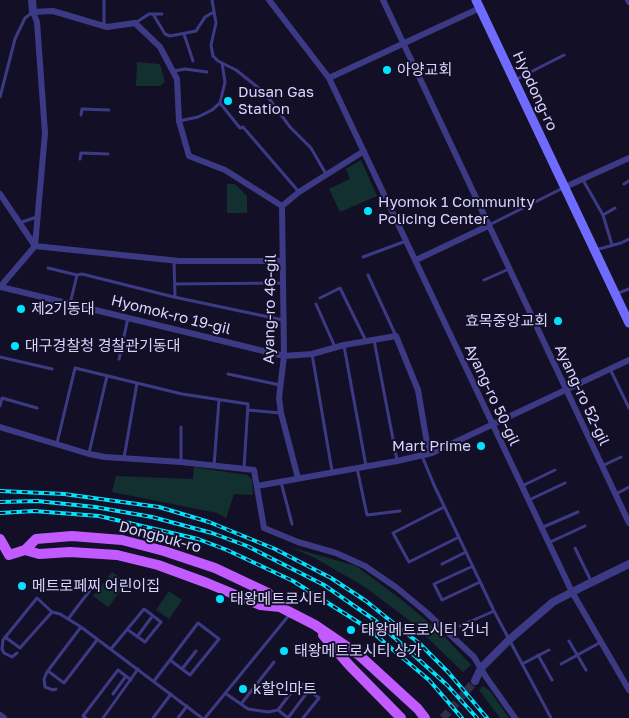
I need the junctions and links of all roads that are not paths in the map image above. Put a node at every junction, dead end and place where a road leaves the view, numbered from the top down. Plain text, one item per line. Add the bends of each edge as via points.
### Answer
1 (32, 0) edge
2 (104, 0) edge
3 (212, 0) edge
4 (269, 0) edge
5 (383, 0) edge
6 (478, 4) edge
7 (33, 12) junction
8 (214, 12) junction
9 (153, 14) junction
10 (162, 14) dead end
11 (135, 23) junction
12 (104, 26) junction
13 (184, 34) junction
14 (404, 44) junction
15 (564, 55) dead end
16 (194, 61) dead end
17 (222, 63) junction
18 (173, 71) junction
19 (207, 72) dead end
20 (329, 78) junction
21 (514, 80) junction
22 (0, 98) edge
23 (220, 103) junction
24 (109, 110) dead end
25 (81, 115) dead end
26 (179, 122) junction
27 (364, 151) junction
28 (108, 154) dead end
29 (629, 158) edge
30 (80, 159) dead end
31 (326, 175) junction
32 (583, 180) junction
33 (629, 181) edge
34 (624, 184) dead end
35 (565, 187) junction
36 (299, 192) junction
37 (0, 194) edge
38 (282, 206) junction
39 (615, 208) dead end
40 (603, 215) junction
41 (38, 217) junction
42 (19, 223) junction
43 (488, 226) junction
44 (629, 239) edge
45 (406, 241) junction
46 (612, 245) junction
47 (35, 246) junction
48 (594, 250) junction
49 (363, 257) dead end
50 (174, 260) junction
51 (416, 260) junction
52 (283, 261) junction
53 (48, 268) dead end
54 (509, 269) junction
55 (77, 275) junction
56 (368, 275) dead end
57 (484, 280) dead end
58 (283, 283) junction
59 (175, 284) junction
60 (0, 287) edge
61 (629, 289) edge
62 (615, 294) junction
63 (175, 297) junction
64 (320, 298) dead end
65 (70, 304) junction
66 (316, 304) dead end
67 (128, 318) junction
68 (283, 320) junction
69 (629, 323) edge
70 (396, 336) junction
71 (374, 340) junction
72 (366, 341) junction
73 (344, 345) junction
74 (335, 347) junction
75 (312, 354) junction
76 (284, 356) junction
77 (0, 358) edge
78 (119, 359) dead end
79 (629, 360) edge
80 (610, 368) junction
81 (52, 369) dead end
82 (228, 374) dead end
83 (106, 376) junction
84 (137, 383) junction
85 (280, 385) junction
86 (566, 389) junction
87 (219, 400) junction
88 (0, 406) edge
89 (37, 408) dead end
90 (629, 408) edge
91 (248, 410) junction
92 (281, 413) junction
93 (492, 424) junction
94 (0, 427) edge
95 (181, 427) dead end
96 (57, 444) junction
97 (432, 453) junction
98 (89, 454) junction
99 (422, 456) junction
100 (621, 457) dead end
101 (124, 458) junction
102 (397, 461) junction
103 (181, 462) junction
104 (214, 466) junction
105 (366, 466) junction
106 (602, 466) junction
107 (357, 467) junction
108 (244, 469) junction
109 (556, 470) dead end
110 (332, 472) junction
111 (298, 478) junction
112 (281, 481) junction
113 (565, 483) dead end
114 (257, 486) junction
115 (522, 486) junction
116 (629, 487) edge
117 (615, 494) junction
118 (528, 500) junction
119 (444, 507) junction
120 (400, 511) dead end
121 (578, 512) dead end
122 (629, 523) edge
123 (292, 524) dead end
124 (585, 526) dead end
125 (541, 528) junction
126 (460, 537) junction
127 (0, 539) edge
128 (548, 543) junction
129 (575, 548) dead end
130 (25, 550) junction
131 (466, 552) junction
132 (3, 555) edge
133 (442, 564) dead end
134 (629, 564) edge
135 (473, 566) junction
136 (480, 582) junction
137 (592, 582) junction
138 (94, 585) dead end
139 (572, 592) junction
140 (280, 607) junction
141 (494, 611) junction
142 (52, 612) junction
143 (292, 612) junction
144 (151, 618) dead end
145 (68, 619) junction
146 (315, 624) junction
147 (460, 626) dead end
148 (81, 627) junction
149 (128, 630) junction
150 (6, 637) junction
151 (137, 637) junction
152 (97, 640) junction
153 (509, 640) junction
154 (569, 641) dead end
155 (601, 642) junction
156 (111, 650) junction
157 (549, 650) dead end
158 (196, 651) dead end
159 (17, 653) dead end
160 (538, 655) junction
161 (577, 655) junction
162 (170, 660) junction
163 (274, 662) dead end
164 (522, 664) junction
165 (561, 664) dead end
166 (481, 668) junction
167 (138, 669) junction
168 (182, 669) junction
169 (586, 670) dead end
170 (48, 671) junction
171 (126, 676) junction
172 (131, 680) junction
173 (552, 680) dead end
174 (154, 681) junction
175 (475, 681) tunnel mouth
176 (56, 689) dead end
177 (629, 690) edge
178 (225, 692) junction
179 (113, 694) dead end
180 (171, 694) junction
181 (306, 694) dead end
182 (241, 704) junction
183 (187, 706) junction
184 (278, 710) junction
185 (0, 715) edge
186 (4, 718) edge
187 (86, 718) edge
188 (103, 718) edge
189 (153, 718) edge
190 (178, 718) edge
191 (204, 718) edge
192 (288, 718) edge
193 (303, 718) edge
194 (401, 718) edge
195 (425, 718) edge
196 (516, 718) edge
197 (551, 718) edge

1 - 7 street
2 - 12 lane
3 - 8 lane
4 - 20 street, Ayang-ro 50-gil
5 - 14 street, Ayang-ro 52-gil
6 - 14 street, Hyodong-ro
6 - 21 main road, Hyodong-ro
7 - 12 street via 53,11
7 - 22 lane via 25,18 15,39
7 - 41 street via 37,22 45,133
8 - 13 lane via 205,17 196,31
8 - 17 lane via 216,23 211,51
9 - 10 lane
9 - 11 lane
9 - 13 lane via 165,34
11 - 12 street
11 - 18 street via 160,47
13 - 16 lane
14 - 20 street
14 - 43 street, Ayang-ro 52-gil
15 - 21 lane
17 - 23 lane via 225,82
17 - 31 lane via 264,93 311,148
18 - 19 lane
18 - 26 street via 177,79
20 - 27 street, Ayang-ro 50-gil
21 - 35 main road, Hyodong-ro
23 - 26 lane via 198,117
23 - 36 lane
24 - 25 lane via 82,109
26 - 38 street via 189,156 225,170
27 - 31 street
27 - 45 street, Ayang-ro 50-gil
28 - 30 lane via 83,153
29 - 32 street
31 - 36 street
32 - 35 street
32 - 40 lane
33 - 34 lane
35 - 43 lane
35 - 48 main road, Hyodong-ro
36 - 38 street
37 - 42 street
38 - 52 street, Ayang-ro 46-gil
39 - 40 lane
40 - 46 lane
41 - 42 lane
41 - 47 street
42 - 47 street
43 - 51 street
43 - 54 street, Ayang-ro 52-gil
44 - 46 lane
45 - 49 lane
45 - 51 street, Ayang-ro 50-gil
46 - 48 lane
47 - 50 street
47 - 60 street, Hyomok-ro 19-gil
48 - 62 main road, Hyodong-ro
50 - 52 street
50 - 59 lane
51 - 93 street, Ayang-ro 50-gil
52 - 58 street, Ayang-ro 46-gil
53 - 55 lane
54 - 57 lane
54 - 86 street, Ayang-ro 52-gil
55 - 63 lane
55 - 65 lane
56 - 70 lane
58 - 59 lane
58 - 68 street, Ayang-ro 46-gil
59 - 63 lane
60 - 65 street, Hyomok-ro 19-gil
61 - 62 lane
62 - 69 main road, Hyodong-ro
63 - 68 lane
64 - 72 lane via 340,288
65 - 67 street, Hyomok-ro 19-gil
66 - 74 lane
67 - 76 street, Hyomok-ro 19-gil
67 - 78 lane
68 - 76 street, Ayang-ro 46-gil
70 - 71 street, Hyomok-ro 19-gil
70 - 97 street via 418,390 427,443
71 - 72 street, Hyomok-ro 19-gil
71 - 102 lane
72 - 73 street, Hyomok-ro 19-gil
73 - 74 street, Hyomok-ro 19-gil
73 - 105 lane
74 - 75 street, Hyomok-ro 19-gil
75 - 76 street, Hyomok-ro 19-gil
75 - 110 lane
76 - 85 street, Ayang-ro 46-gil
77 - 81 lane
79 - 80 street
80 - 86 street
80 - 90 lane
82 - 85 lane
83 - 84 lane
83 - 96 lane via 75,368
83 - 98 lane
84 - 87 lane
84 - 101 lane
85 - 92 street, Ayang-ro 46-gil
86 - 93 street
86 - 106 street, Ayang-ro 52-gil
87 - 91 lane via 248,404
87 - 104 lane
88 - 89 lane via 2,398
91 - 92 lane
91 - 108 lane
92 - 111 street, Ayang-ro 46-gil
93 - 97 street
93 - 115 street, Ayang-ro 50-gil
94 - 96 street
95 - 103 lane
96 - 98 street
97 - 99 street
98 - 101 street
99 - 102 street
99 - 119 lane
100 - 106 lane, Ayang-ro 52-gil
101 - 103 street
102 - 105 street
103 - 104 street
104 - 108 street
105 - 107 street
106 - 117 street, Ayang-ro 52-gil
107 - 110 street
107 - 120 lane via 367,515
108 - 114 street via 254,470
109 - 115 lane
110 - 111 street
111 - 112 street
112 - 114 street
112 - 123 lane
113 - 118 lane
114 - 166 street via 264,528 364,566 426,612 474,657
115 - 118 street, Ayang-ro 50-gil
116 - 117 lane
117 - 122 street, Ayang-ro 52-gil
118 - 125 street, Ayang-ro 50-gil
119 - 126 lane
119 - 126 lane via 393,533 409,562
121 - 125 lane
124 - 128 lane
125 - 128 street, Ayang-ro 50-gil
126 - 131 lane
127 - 132 main road, Dongbuk-ro
128 - 139 street, Ayang-ro 50-gil
129 - 137 lane
130 - 132 main road, Dongbuk-ro
130 - 140 main road, Dongbuk-ro via 39,554 117,555 166,568 260,606
130 - 140 main road, Dongbuk-ro via 36,539 72,536 122,540 164,550 215,568 268,593
131 - 133 lane
131 - 135 lane
134 - 137 street
135 - 136 lane
135 - 136 lane via 434,584 442,600
136 - 141 lane
137 - 139 street
138 - 145 lane
139 - 153 street via 553,602
139 - 155 street, Ayang-ro 50-gil
140 - 143 main road, Dongbuk-ro
141 - 147 lane
141 - 153 lane
142 - 145 lane
142 - 150 lane via 20,648
142 - 150 lane via 37,598
143 - 146 main road, Dongbuk-ro
143 - 178 lane
144 - 151 lane
145 - 148 lane
146 - 194 main road via 348,665
146 - 195 main road, Dongbuk-ro via 359,655
148 - 152 lane
148 - 170 lane
149 - 151 lane
149 - 151 lane via 144,609 162,622 146,642
149 - 156 lane
150 - 159 lane via 3,640 4,653 12,657
152 - 156 lane
152 - 170 lane via 64,683
153 - 164 lane
153 - 166 street
154 - 161 lane
155 - 161 lane
155 - 177 street, Ayang-ro 50-gil
156 - 167 lane
157 - 160 lane
158 - 168 lane
160 - 164 lane
160 - 173 lane
161 - 165 lane
161 - 169 lane
162 - 168 lane
162 - 168 lane via 198,623 219,640 190,675
162 - 174 lane
163 - 182 lane
164 - 197 lane
166 - 175 street
166 - 196 street
167 - 172 lane
167 - 174 lane
170 - 176 lane via 44,679 46,687
171 - 172 lane
171 - 179 lane
171 - 187 lane via 118,670 83,716
172 - 188 lane
174 - 180 lane
178 - 182 lane
178 - 191 lane
180 - 183 lane
180 - 189 lane
181 - 192 lane
182 - 184 lane via 258,711
183 - 190 lane
183 - 191 lane
184 - 192 lane
184 - 193 lane via 299,682 319,698
185 - 186 street

